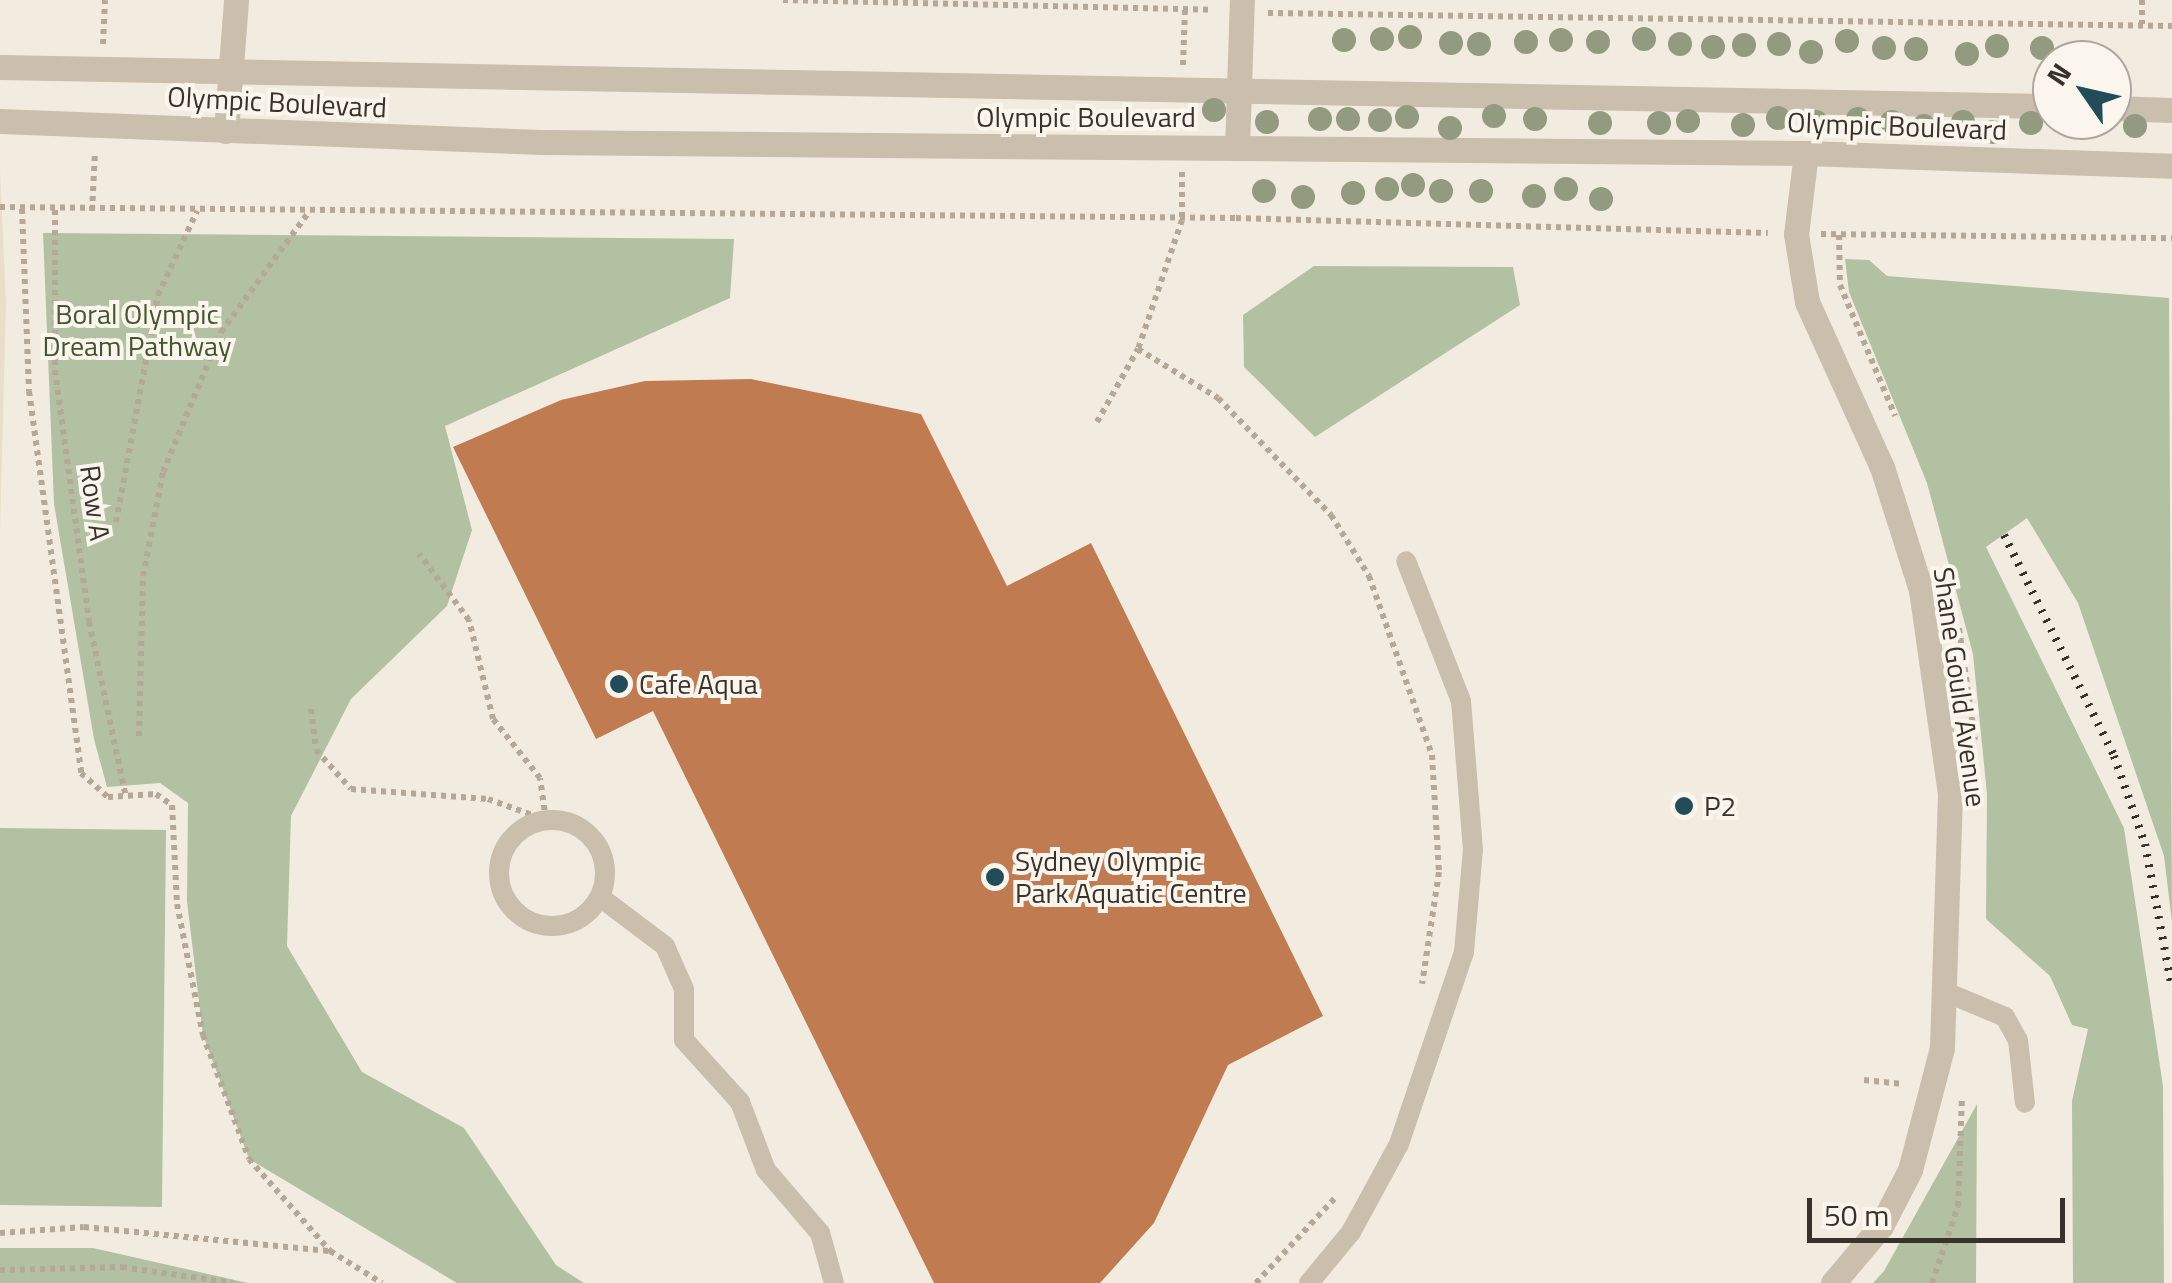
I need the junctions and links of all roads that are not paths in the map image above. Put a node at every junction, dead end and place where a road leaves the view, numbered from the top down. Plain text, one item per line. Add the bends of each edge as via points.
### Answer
1 (236, 0) edge
2 (1242, 0) edge
3 (0, 67) edge
4 (229, 74) junction
5 (1244, 86) junction
6 (2032, 106) edge
7 (2132, 109) edge
8 (2172, 110) edge
9 (0, 121) edge
10 (226, 132) junction
11 (1237, 148) junction
12 (1806, 152) junction
13 (2172, 166) edge
14 (1406, 560) dead end
15 (600, 897) junction
16 (1948, 994) junction
17 (2024, 1102) dead end
18 (834, 1283) edge
19 (1309, 1283) edge
20 (1833, 1283) edge

1 - 4 street
2 - 5 street
3 - 4 street, Olympic Boulevard
4 - 5 street, Olympic Boulevard
4 - 10 street
5 - 6 street, Olympic Boulevard
5 - 11 street
7 - 8 street
9 - 10 street, Olympic Boulevard
10 - 11 street, Olympic Boulevard
11 - 12 street, Olympic Boulevard
12 - 13 street, Olympic Boulevard
12 - 16 street, Shane Gould Avenue via 1796,234 1807,302 1882,467 1920,590 1950,793
14 - 19 lane via 1461,701 1472,850 1464,952 1399,1144 1350,1232
15 - 15 lane via 605,872 594,839 546,820 504,849 505,900 548,926 582,917
15 - 18 lane via 665,946 684,989 684,1040 740,1102 766,1170 820,1233
16 - 17 lane via 2005,1017 2018,1040
16 - 20 street, Shane Gould Avenue via 1910,1170 1881,1226

